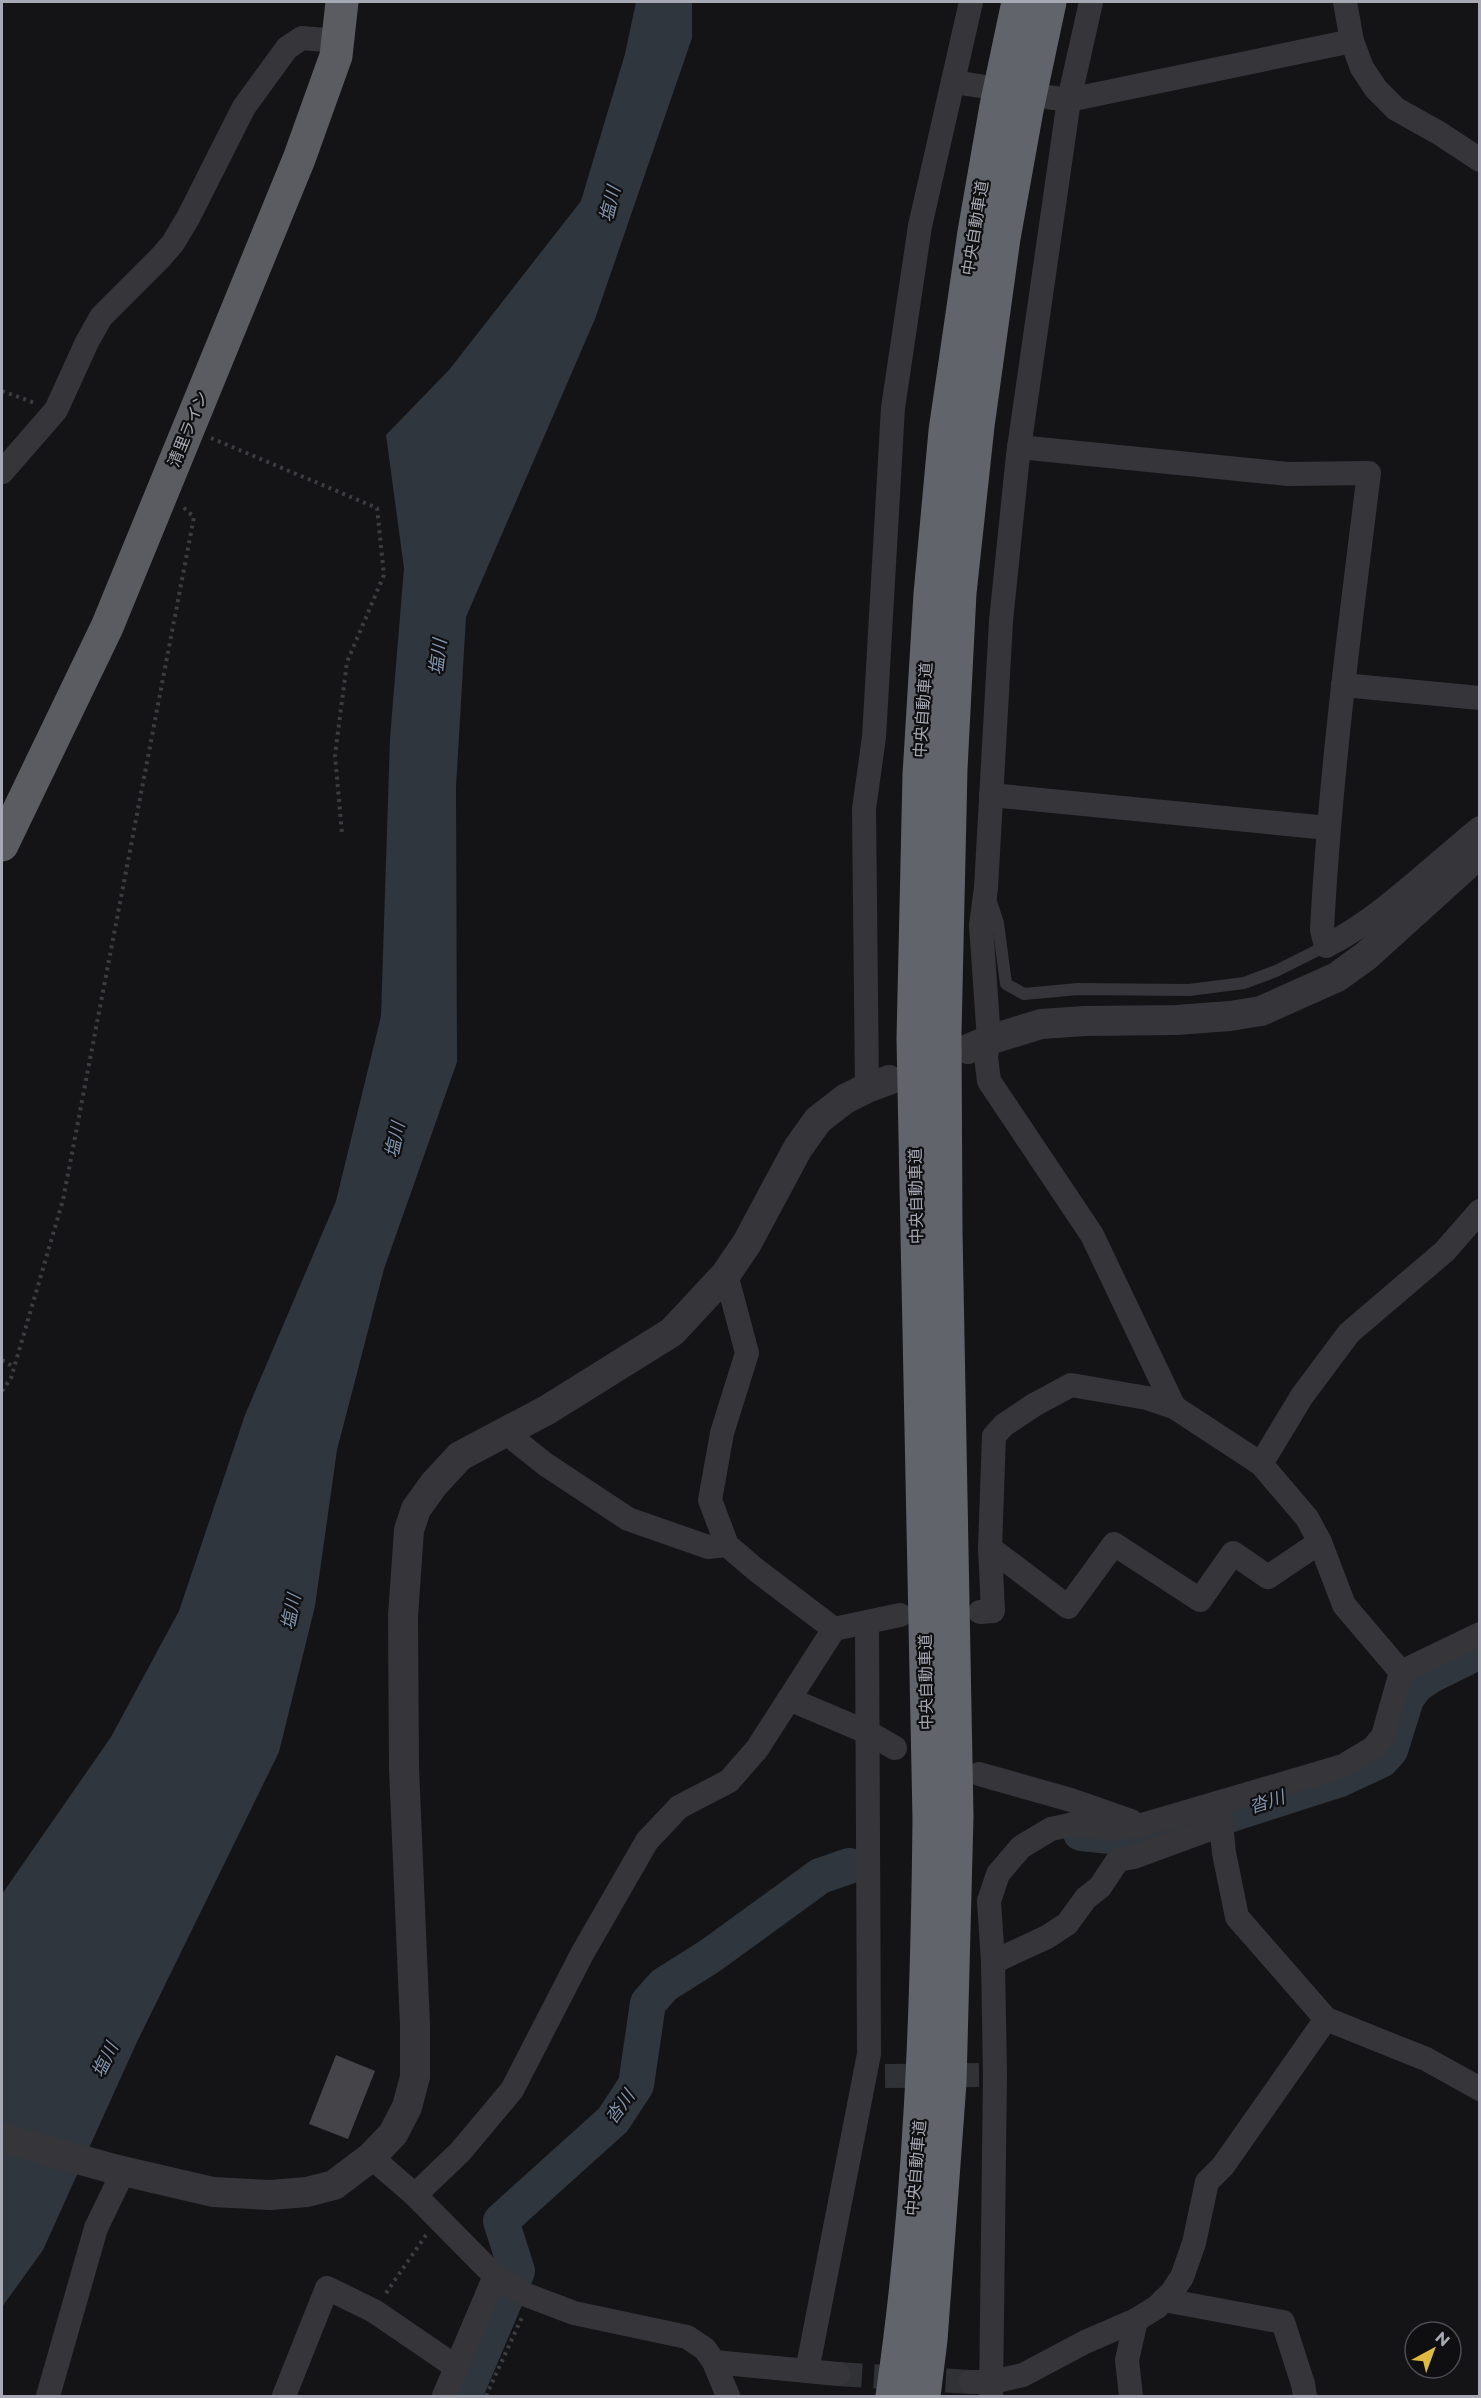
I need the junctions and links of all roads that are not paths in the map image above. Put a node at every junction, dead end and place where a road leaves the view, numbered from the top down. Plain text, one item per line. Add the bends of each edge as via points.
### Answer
1 (342, 2) edge
2 (971, 2) edge
3 (1018, 2) edge
4 (1050, 2) edge
5 (1091, 2) edge
6 (1345, 2) edge
7 (337, 41) junction
8 (1352, 41) junction
9 (952, 82) junction
10 (980, 86) dead end
11 (1058, 99) junction
12 (1479, 160) edge
13 (1019, 447) junction
14 (2, 472) edge
15 (1343, 685) junction
16 (1479, 698) edge
17 (991, 795) junction
18 (1328, 828) junction
19 (1479, 828) edge
20 (2, 845) edge
21 (1479, 853) edge
22 (986, 888) junction
23 (1326, 946) junction
24 (979, 1045) junction
25 (878, 1084) joint
26 (1479, 1211) edge
27 (726, 1274) junction
28 (1174, 1407) junction
29 (505, 1432) junction
30 (1262, 1464) junction
31 (1320, 1542) junction
32 (727, 1545) junction
33 (990, 1548) junction
34 (980, 1612) dead end
35 (900, 1615) dead end
36 (867, 1622) junction
37 (834, 1629) junction
38 (1479, 1634) edge
39 (1401, 1672) junction
40 (789, 1699) junction
41 (869, 1733) junction
42 (895, 1748) dead end
43 (979, 1774) dead end
44 (1220, 1815) junction
45 (1151, 1823) junction
46 (1179, 1840) junction
47 (993, 1962) junction
48 (1326, 2019) junction
49 (1479, 2089) edge
50 (2, 2138) edge
51 (371, 2157) junction
52 (117, 2169) junction
53 (415, 2195) junction
54 (499, 2278) junction
55 (1164, 2300) junction
56 (1136, 2320) junction
57 (916, 2340) junction
58 (714, 2362) junction
59 (456, 2367) junction
60 (807, 2371) junction
61 (838, 2374) tunnel mouth
62 (985, 2387) edge
63 (48, 2397) edge
64 (284, 2397) edge
65 (444, 2397) edge
66 (728, 2397) edge
67 (882, 2397) edge
68 (892, 2397) edge
69 (924, 2397) edge
70 (934, 2397) edge
71 (1131, 2397) edge
72 (1305, 2397) edge

1 - 7 highway, 清里ライン
2 - 9 street
3 - 57 highway, 中央自動車道 via 974,232 945,431 919,775 913,1040 929,1807
4 - 57 highway, 中央自動車道 via 1004,238 960,593 945,1033 957,1816 950,2083
5 - 11 street
6 - 8 street
7 - 14 street via 302,38 287,48 244,107 173,243 102,317 56,410
7 - 20 highway, 清里ライン via 336,56 299,159 106,627
8 - 11 street
8 - 12 street via 1362,68 1396,109
9 - 10 street
9 - 25 street via 920,226 893,408 874,737 864,808
11 - 13 street
13 - 15 street via 1288,474 1369,473
13 - 17 street via 1001,621
15 - 16 street
15 - 18 street
17 - 18 street
17 - 22 street
18 - 23 street via 1323,930
19 - 23 street via 1389,903
21 - 24 street via 1366,956 1337,976 1261,1011 1176,1020 1041,1024
22 - 23 lane via 998,923 1006,984 1024,994 1078,989 1189,990 1244,983
22 - 24 street via 981,925
24 - 28 street via 986,1057 989,1081 1092,1235
25 - 27 street via 845,1099 818,1120
26 - 30 street via 1445,1251 1349,1332 1302,1396
27 - 29 street via 672,1332
27 - 32 street via 747,1353 722,1433 710,1500
28 - 30 street
28 - 33 street via 1147,1398 1071,1385 1004,1425 994,1436
29 - 32 street via 545,1464 628,1519 708,1547
29 - 51 street via 460,1456 416,1509 409,1530 403,1616 404,1768 415,2077 407,2107 393,2134
30 - 31 street via 1307,1518
31 - 33 street via 1268,1577 1233,1553 1200,1600 1114,1544 1068,1607
31 - 39 street via 1344,1605
32 - 37 street
33 - 34 street via 993,1611
35 - 36 street
36 - 37 street
36 - 41 street
37 - 40 street
38 - 39 street
39 - 44 street via 1383,1736 1373,1748 1343,1766
40 - 41 street
40 - 53 street via 757,1749 729,1781 679,1807 647,1841 582,1954 512,2090 460,2152
41 - 42 street
41 - 60 street via 869,2054 875,2076
43 - 45 street
44 - 45 street
44 - 46 street
44 - 48 street via 1237,1917
45 - 46 street
45 - 47 street via 1112,1828 1074,1824 1051,1829 1021,1846 998,1874 988,1901
46 - 47 street via 1118,1860 1067,1924
47 - 62 street via 987,2075
48 - 49 street via 1425,2059
48 - 55 street via 1223,2166 1207,2182 1182,2277
50 - 52 street
51 - 52 street via 334,2185 270,2195 213,2192
51 - 53 street
52 - 63 street via 96,2228
53 - 54 street
54 - 58 street via 528,2296 574,2313 687,2337 705,2349
54 - 59 street
55 - 56 street
55 - 72 street via 1283,2322
56 - 62 street via 1023,2375
56 - 71 street via 1127,2360
57 - 67 lane
57 - 68 highway, 中央自動車道
57 - 69 highway, 中央自動車道
57 - 70 lane
58 - 60 street
58 - 66 street
59 - 64 street via 374,2311 327,2288
59 - 65 street
60 - 61 street

